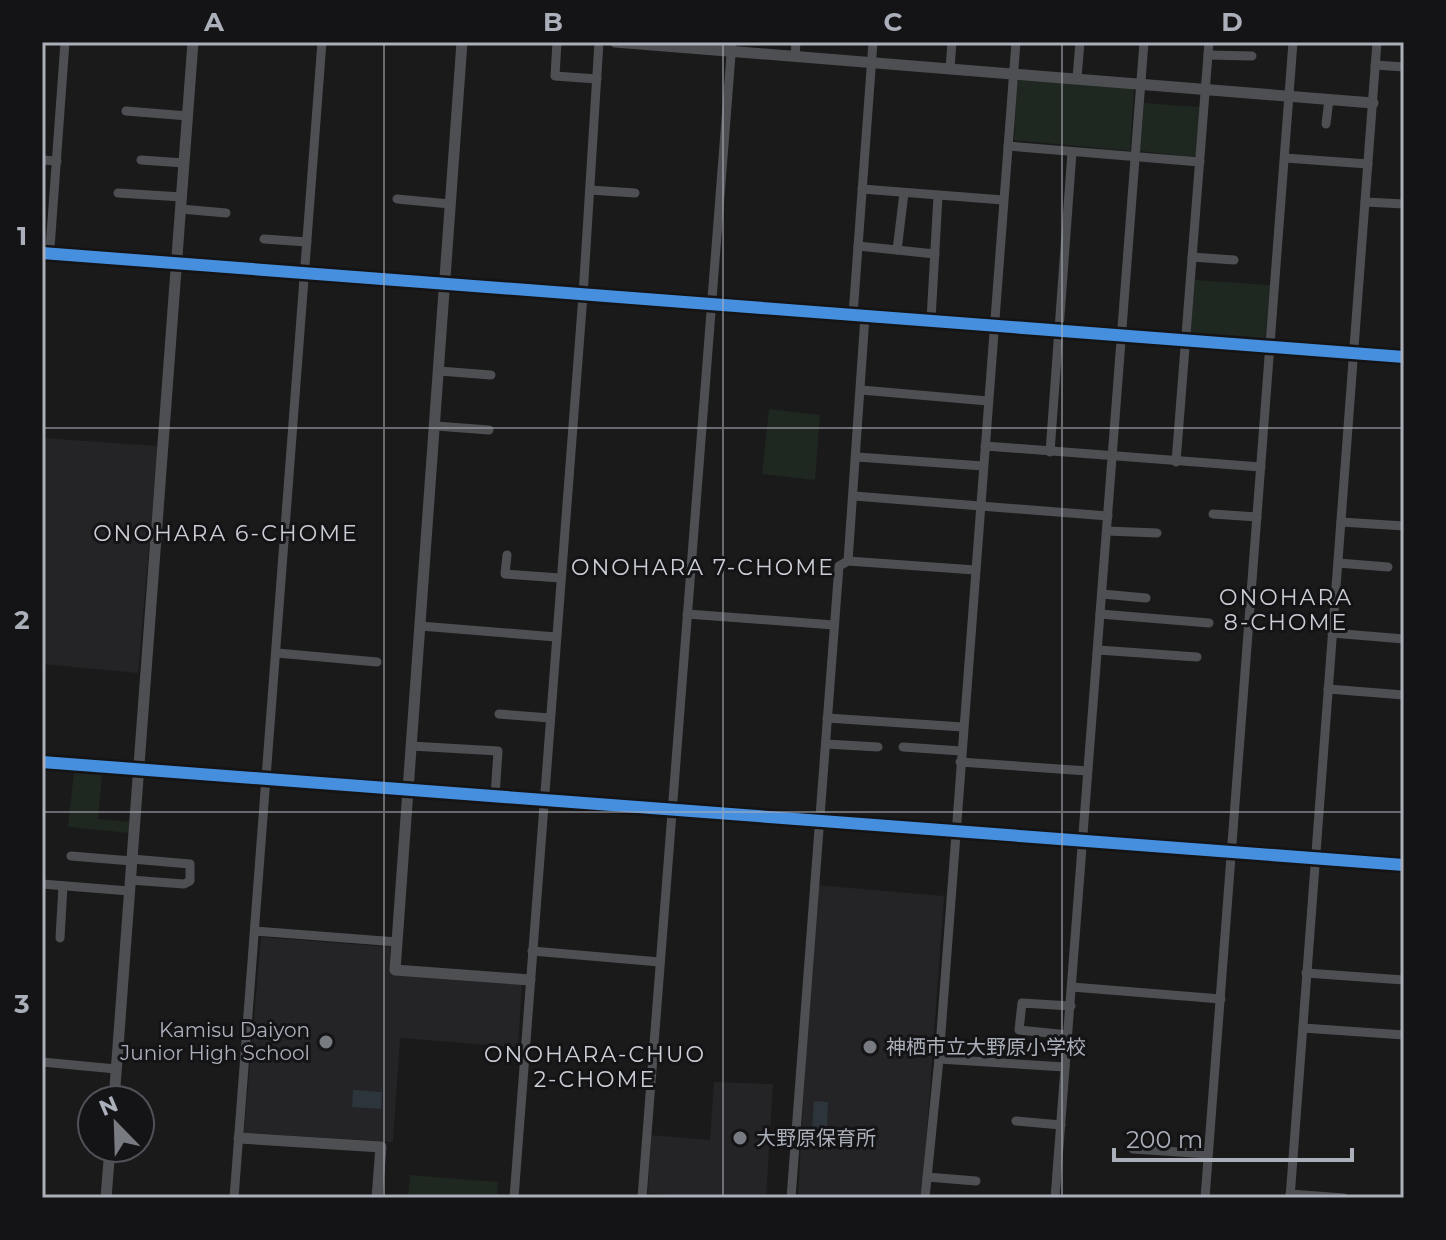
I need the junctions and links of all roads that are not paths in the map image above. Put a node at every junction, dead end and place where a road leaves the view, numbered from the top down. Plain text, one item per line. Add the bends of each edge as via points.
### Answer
1 (65, 42) edge
2 (193, 42) edge
3 (322, 42) edge
4 (462, 42) edge
5 (557, 42) edge
6 (599, 42) edge
7 (615, 42) edge
8 (796, 42) edge
9 (873, 42) edge
10 (952, 42) edge
11 (1016, 42) edge
12 (1080, 42) edge
13 (1144, 42) edge
14 (1209, 42) edge
15 (1293, 42) edge
16 (1377, 42) edge
17 (732, 47) edge
18 (1208, 55) junction
19 (795, 56) junction
20 (1252, 56) dead end
21 (872, 62) junction
22 (1375, 65) junction
23 (1404, 67) edge
24 (950, 68) junction
25 (1014, 73) junction
26 (1077, 78) junction
27 (597, 79) junction
28 (1140, 84) junction
29 (1206, 89) junction
30 (1289, 95) junction
31 (1329, 99) junction
32 (1373, 103) junction
33 (126, 111) dead end
34 (188, 116) junction
35 (1326, 124) dead end
36 (1008, 146) junction
37 (1072, 152) junction
38 (1134, 157) junction
39 (1285, 158) junction
40 (42, 160) edge
41 (141, 160) dead end
42 (57, 161) junction
43 (1200, 162) junction
44 (184, 163) junction
45 (1368, 164) junction
46 (862, 189) junction
47 (590, 190) junction
48 (118, 193) dead end
49 (635, 193) dead end
50 (904, 193) junction
51 (938, 196) junction
52 (397, 199) dead end
53 (1003, 200) junction
54 (1365, 202) junction
55 (181, 203) junction
56 (450, 204) junction
57 (1404, 204) edge
58 (226, 213) dead end
59 (264, 239) dead end
60 (307, 242) junction
61 (858, 246) junction
62 (897, 250) junction
63 (935, 254) junction
64 (43, 255) edge
65 (1192, 257) junction
66 (1234, 260) dead end
67 (177, 263) junction
68 (305, 272) junction
69 (444, 284) junction
70 (583, 295) junction
71 (710, 305) junction
72 (859, 315) junction
73 (931, 320) junction
74 (994, 325) junction
75 (1058, 330) junction
76 (1122, 335) junction
77 (1186, 340) junction
78 (1271, 347) junction
79 (1354, 353) junction
80 (1404, 357) edge
81 (439, 371) junction
82 (491, 375) dead end
83 (861, 390) junction
84 (988, 401) junction
85 (436, 426) junction
86 (489, 430) dead end
87 (985, 446) junction
88 (1050, 452) junction
89 (1113, 455) junction
90 (857, 457) junction
91 (1176, 462) junction
92 (983, 466) junction
93 (1261, 467) junction
94 (854, 496) junction
95 (980, 504) junction
96 (1213, 514) dead end
97 (1108, 516) junction
98 (1257, 517) junction
99 (1341, 522) junction
100 (1404, 526) edge
101 (1107, 531) junction
102 (1157, 533) dead end
103 (507, 555) dead end
104 (848, 561) junction
105 (1338, 563) junction
106 (1388, 567) dead end
107 (975, 570) junction
108 (560, 578) junction
109 (1102, 594) junction
110 (1146, 598) dead end
111 (687, 614) junction
112 (1100, 614) junction
113 (1209, 623) dead end
114 (834, 625) junction
115 (420, 626) junction
116 (1332, 633) junction
117 (556, 637) junction
118 (1404, 639) edge
119 (1098, 650) junction
120 (277, 653) junction
121 (1197, 657) dead end
122 (377, 662) dead end
123 (1328, 689) junction
124 (1404, 695) edge
125 (499, 714) dead end
126 (550, 718) junction
127 (827, 718) junction
128 (963, 727) junction
129 (826, 744) junction
130 (411, 746) junction
131 (878, 747) dead end
132 (903, 747) dead end
133 (961, 757) junction
134 (42, 762) edge
135 (139, 770) junction
136 (1087, 771) junction
137 (267, 779) junction
138 (409, 789) junction
139 (495, 796) junction
140 (544, 801) junction
141 (672, 810) junction
142 (820, 821) junction
143 (956, 832) junction
144 (1083, 841) junction
145 (1232, 852) junction
146 (71, 856) dead end
147 (1315, 859) junction
148 (132, 860) junction
149 (1404, 865) edge
150 (42, 884) edge
151 (63, 886) junction
152 (130, 886) junction
153 (255, 931) junction
154 (60, 938) dead end
155 (397, 942) junction
156 (532, 951) junction
157 (660, 962) junction
158 (1306, 973) junction
159 (530, 980) junction
160 (1404, 980) edge
161 (1072, 987) junction
162 (1221, 999) junction
163 (1071, 1006) junction
164 (1303, 1028) junction
165 (1068, 1035) junction
166 (1404, 1035) edge
167 (939, 1059) junction
168 (42, 1062) edge
169 (1065, 1067) junction
170 (116, 1069) junction
171 (115, 1084) edge
172 (1016, 1121) dead end
173 (1061, 1125) junction
174 (239, 1138) junction
175 (1133, 1149) dead end
176 (1208, 1154) junction
177 (109, 1164) edge
178 (927, 1177) junction
179 (976, 1181) dead end
180 (1290, 1196) edge
181 (106, 1198) edge
182 (234, 1198) edge
183 (377, 1198) edge
184 (514, 1198) edge
185 (642, 1198) edge
186 (791, 1198) edge
187 (925, 1198) edge
188 (1055, 1198) edge
189 (1205, 1198) edge
190 (1344, 1198) edge

1 - 42 street
2 - 34 street
3 - 60 street
4 - 56 street
5 - 27 street via 555,76
6 - 27 street
7 - 17 street
8 - 19 street
9 - 21 street
10 - 24 street
11 - 25 street
12 - 26 street
13 - 28 street
14 - 18 street
15 - 30 street
16 - 22 street
17 - 19 street
17 - 71 street
18 - 20 street
18 - 29 street
19 - 21 street
21 - 24 street
21 - 46 street
22 - 23 street
22 - 32 street
24 - 25 street
25 - 26 street
25 - 36 street
26 - 28 street
27 - 47 street
28 - 29 street
28 - 38 street
29 - 30 street
29 - 43 street
30 - 31 street
30 - 39 street
31 - 32 street
31 - 35 street
32 - 45 street
33 - 34 street
34 - 44 street
36 - 37 street
36 - 53 street
37 - 38 street
37 - 75 street
38 - 43 street
38 - 76 street
39 - 45 street
39 - 78 street
40 - 42 street
41 - 44 street
42 - 64 street via 50,248
43 - 65 street
44 - 55 street
45 - 54 street
46 - 50 street
46 - 61 street
47 - 49 street
47 - 70 street
48 - 55 street
50 - 51 street
50 - 62 street
51 - 53 street
51 - 63 street
52 - 56 street
53 - 74 street
54 - 57 street
54 - 79 street
55 - 58 street
55 - 67 street
56 - 69 street
59 - 60 street
60 - 68 street
61 - 62 street
61 - 72 street
62 - 63 street
63 - 73 street
64 - 67 street
65 - 66 street
65 - 77 street
67 - 68 street
67 - 135 street
68 - 69 street
68 - 120 street
69 - 70 street
69 - 81 street
70 - 71 street
70 - 108 street
71 - 72 street
71 - 111 street
72 - 73 street
72 - 83 street
73 - 74 street
74 - 75 street
74 - 84 street
75 - 76 street
75 - 88 street
76 - 77 street
76 - 89 street
77 - 78 street
77 - 91 street
78 - 79 street
78 - 93 street
79 - 80 street
79 - 99 street
81 - 82 street
81 - 85 street
83 - 84 street
83 - 90 street
84 - 87 street
85 - 86 street
85 - 115 street
87 - 88 street
87 - 92 street
88 - 89 street
89 - 91 street
89 - 97 street
90 - 92 street
90 - 94 street
91 - 93 street
92 - 95 street
93 - 98 street
94 - 95 street
94 - 104 street
95 - 97 street
95 - 107 street
96 - 98 street
97 - 101 street
98 - 145 street
99 - 100 street
99 - 105 street
101 - 102 street
101 - 109 street
103 - 108 street via 505,574
104 - 107 street
104 - 114 street via 839,566
105 - 106 street
105 - 116 street
107 - 128 street
108 - 117 street
109 - 110 street
109 - 112 street
111 - 114 street
111 - 141 street
112 - 113 street
112 - 119 street
114 - 127 street
115 - 117 street
115 - 130 street
116 - 118 street
116 - 123 street
117 - 126 street
119 - 121 street
119 - 136 street
120 - 122 street
120 - 137 street
123 - 124 street
123 - 147 street
125 - 126 street
126 - 140 street
127 - 128 street
127 - 129 street
128 - 133 street
129 - 131 street
129 - 142 street
130 - 138 street
130 - 139 street via 498,751
132 - 133 street
133 - 136 street
133 - 143 street
134 - 135 street
135 - 137 street
135 - 148 street
136 - 144 street
137 - 138 street
137 - 153 street
138 - 139 street
138 - 155 street
139 - 140 street
140 - 141 street
140 - 156 street
141 - 142 street
141 - 157 street
142 - 143 street
142 - 186 street
143 - 144 street
143 - 167 street
144 - 145 street
144 - 161 street
145 - 147 street
145 - 162 street
146 - 148 street
147 - 149 street
147 - 158 street
148 - 152 street
148 - 152 street via 190,864 190,881
150 - 151 street
151 - 152 street
151 - 154 street
152 - 170 street
153 - 155 street
153 - 174 street
155 - 159 street via 395,970
156 - 157 street
156 - 159 street
157 - 185 street
158 - 160 street
158 - 164 street
159 - 184 street
161 - 162 street
161 - 163 street
162 - 176 street
163 - 165 street
163 - 165 street via 1022,1003 1019,1030
164 - 166 street
164 - 180 street
165 - 169 street
167 - 169 street
167 - 178 street
168 - 170 street
169 - 173 street
170 - 171 street
172 - 173 street
173 - 188 street
174 - 182 street
174 - 183 street via 381,1147
175 - 176 street
176 - 189 street
177 - 181 street
178 - 179 street
178 - 187 street
180 - 190 street

